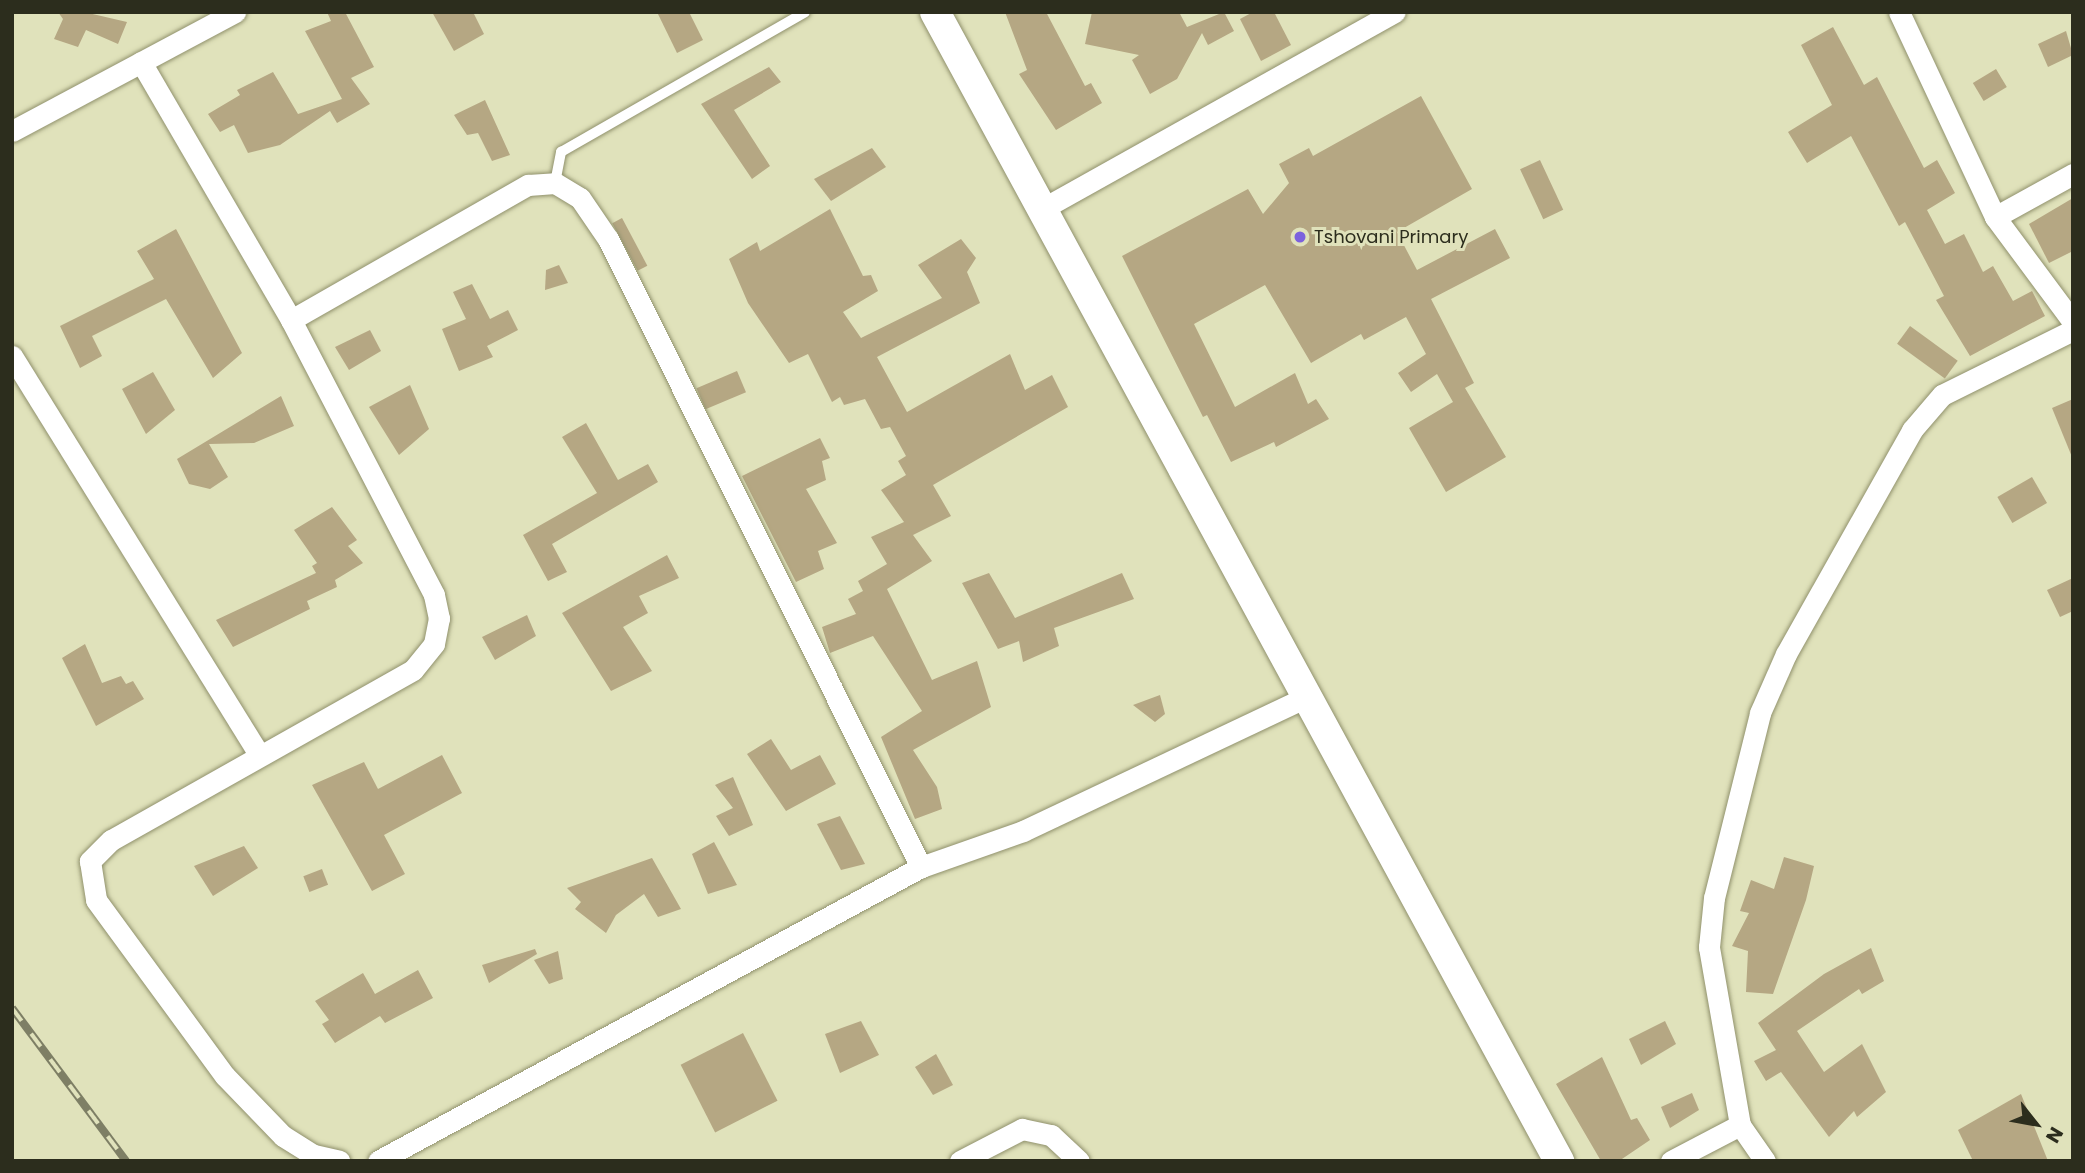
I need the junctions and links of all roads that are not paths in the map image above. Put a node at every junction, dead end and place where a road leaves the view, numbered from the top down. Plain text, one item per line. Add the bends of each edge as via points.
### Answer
1 (235, 12) edge
2 (805, 12) edge
3 (934, 12) edge
4 (1395, 12) edge
5 (1899, 12) edge
6 (141, 62) junction
7 (12, 131) edge
8 (2073, 174) edge
9 (555, 183) junction
10 (1042, 209) junction
11 (1995, 217) junction
12 (291, 320) junction
13 (2073, 322) edge
14 (2073, 330) edge
15 (12, 356) edge
16 (1307, 698) junction
17 (259, 755) junction
18 (921, 867) junction
19 (1740, 1125) junction
20 (339, 1161) edge
21 (377, 1161) edge
22 (960, 1161) edge
23 (1079, 1161) edge
24 (1559, 1161) edge
25 (1671, 1161) edge
26 (1765, 1161) edge

1 - 6 street
2 - 9 lane via 561,152
3 - 10 street
4 - 10 street
5 - 11 street
6 - 7 street
6 - 12 street
8 - 11 street
9 - 12 street via 528,185
9 - 18 street via 580,198 608,239
10 - 16 street
11 - 13 street
12 - 17 street via 434,595 439,618 434,644 413,670
14 - 19 street via 1942,395 1912,430 1786,654 1760,713 1714,898 1709,947
15 - 17 street
16 - 18 street via 1023,831
16 - 24 street
17 - 20 street via 98,850 90,862 96,900 225,1076 283,1136 314,1155
18 - 21 street
19 - 25 street
19 - 26 street
22 - 23 street via 1022,1129 1051,1135

